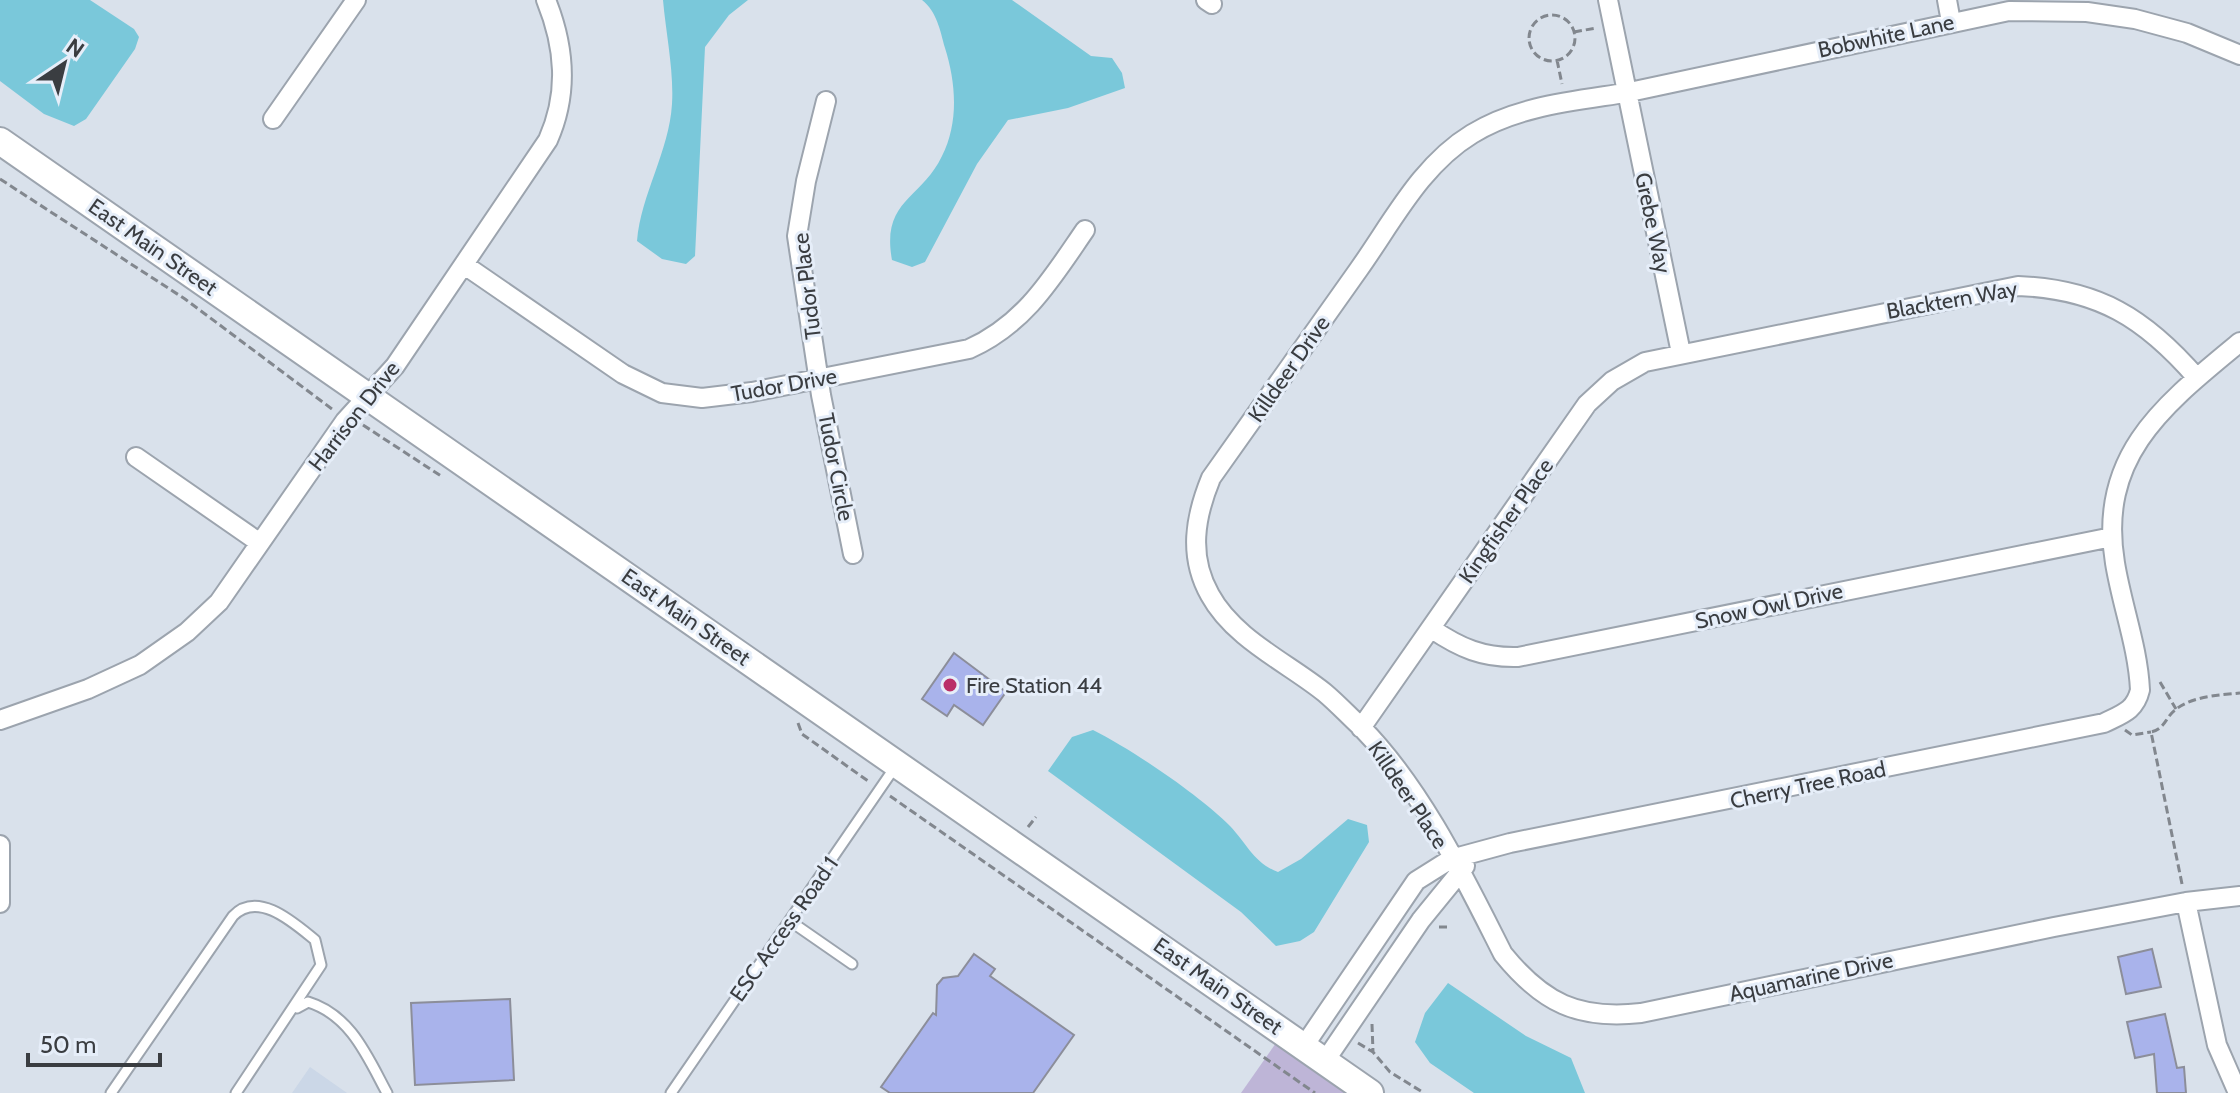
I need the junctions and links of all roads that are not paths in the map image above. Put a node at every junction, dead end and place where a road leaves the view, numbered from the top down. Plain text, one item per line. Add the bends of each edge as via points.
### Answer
1 (356, 0) edge
2 (546, 0) edge
3 (1608, 0) edge
4 (1947, 0) edge
5 (1951, 22) junction
6 (2240, 55) edge
7 (1625, 93) junction
8 (826, 101) dead end
9 (273, 119) dead end
10 (0, 141) edge
11 (1085, 230) dead end
12 (466, 266) junction
13 (2240, 342) edge
14 (1681, 353) junction
15 (2197, 378) junction
16 (819, 379) junction
17 (369, 396) junction
18 (136, 457) dead end
19 (2112, 537) junction
20 (260, 543) junction
21 (853, 554) dead end
22 (1432, 629) junction
23 (0, 720) edge
24 (1361, 728) junction
25 (897, 764) junction
26 (0, 845) edge
27 (1454, 865) junction
28 (2240, 896) edge
29 (2186, 902) junction
30 (0, 903) edge
31 (790, 921) junction
32 (852, 964) dead end
33 (312, 982) junction
34 (315, 1005) junction
35 (293, 1010) junction
36 (1315, 1054) junction
37 (111, 1093) edge
38 (236, 1093) edge
39 (387, 1093) edge
40 (671, 1093) edge
41 (1370, 1093) edge
42 (2238, 1093) edge

1 - 9 street
2 - 12 street, Harrison Drive via 562,55 556,122
3 - 7 street, Grebe Way
4 - 5 street
5 - 6 street, Bobwhite Lane via 2009,11 2087,12 2187,33
5 - 7 street, Bobwhite Lane
7 - 14 street, Grebe Way
7 - 24 street, Killdeer Drive via 1562,102 1504,119 1447,152 1400,208 1211,478 1201,502 1195,546 1209,595 1226,619 1326,694
8 - 16 street, Tudor Place via 797,236
10 - 17 main road, East Main Street
11 - 16 street, Tudor Drive via 1043,292 988,340 947,356
12 - 16 street, Tudor Drive via 623,374 662,393 702,398
12 - 17 street, Harrison Drive
13 - 15 street
14 - 15 street, Blacktern Way via 2031,286 2071,292 2120,310 2167,344
14 - 22 street, Kingfisher Place via 1645,362 1587,404
15 - 19 street via 2145,429 2129,456 2114,499
16 - 21 street, Tudor Circle
17 - 20 street, Harrison Drive via 345,421
17 - 25 main road, East Main Street
18 - 20 street
19 - 22 street, Snow Owl Drive via 1518,657 1461,648
19 - 27 street, Cherry Tree Road via 2140,676 2137,703 2128,712 2104,723 1510,843
20 - 23 street, Harrison Drive via 219,602 140,665
22 - 24 street, Kingfisher Place
24 - 27 street, Killdeer Place via 1414,795
25 - 31 lane, ESC Access Road 1
25 - 36 main road, East Main Street
26 - 30 street
27 - 29 street, Aquamarine Drive via 1520,976 1564,1007 1608,1017
27 - 36 street via 1344,1034
27 - 36 street, Cherry Tree Road via 1416,881
28 - 29 street, Aquamarine Drive
29 - 42 street via 2217,1045
31 - 32 lane
31 - 40 lane, ESC Access Road 1
33 - 34 lane
33 - 35 lane
33 - 37 lane via 321,965 315,940 271,909 239,910
34 - 35 lane
34 - 39 lane via 363,1046
35 - 38 lane
36 - 41 main road, East Main Street

